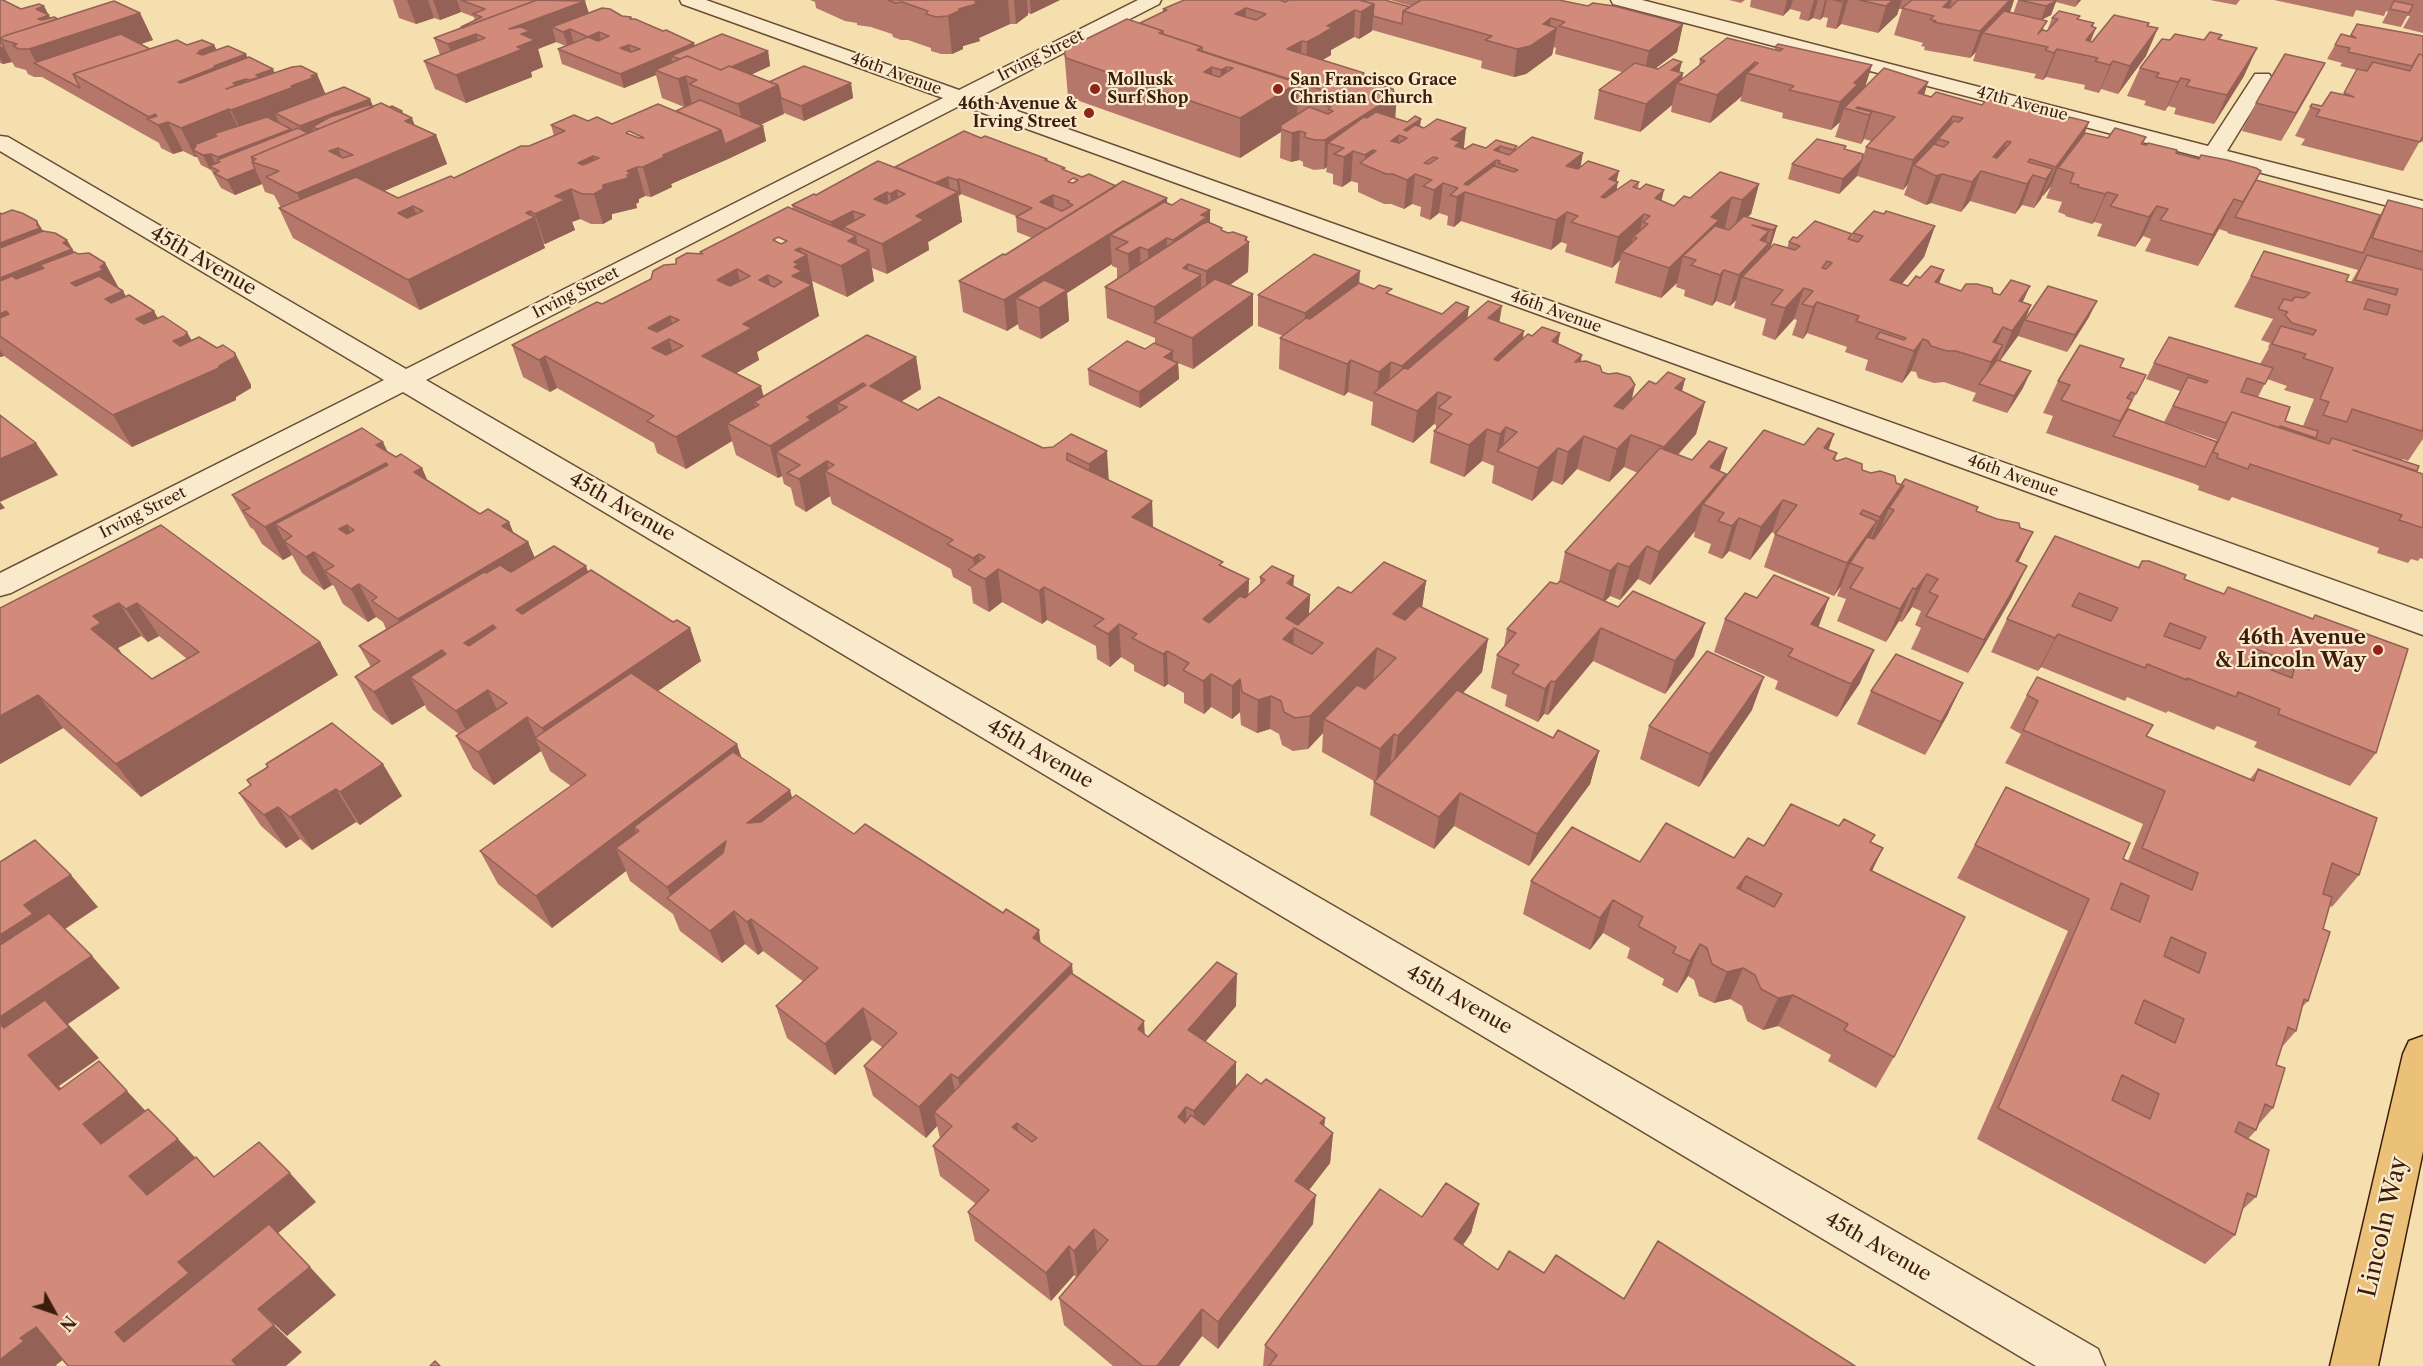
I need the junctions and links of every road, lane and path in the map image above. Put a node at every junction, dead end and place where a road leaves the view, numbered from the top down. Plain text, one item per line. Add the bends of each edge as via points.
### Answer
1 (689, 0) edge
2 (1152, 0) edge
3 (1620, 0) edge
4 (2262, 78) dead end
5 (961, 98) junction
6 (0, 142) edge
7 (2214, 154) junction
8 (2423, 208) edge
9 (405, 380) junction
10 (0, 586) edge
11 (2423, 624) edge
12 (2423, 1054) edge
13 (2081, 1366) edge
14 (2354, 1366) edge

1 - 5 street, 46th Avenue
2 - 5 street, Irving Street
3 - 7 street, 47th Avenue
4 - 7 street
5 - 9 street, Irving Street
5 - 11 street, 46th Avenue
6 - 9 street, 45th Avenue
7 - 8 street, 47th Avenue
9 - 10 street, Irving Street
9 - 13 street, 45th Avenue
12 - 14 main road, Lincoln Way

